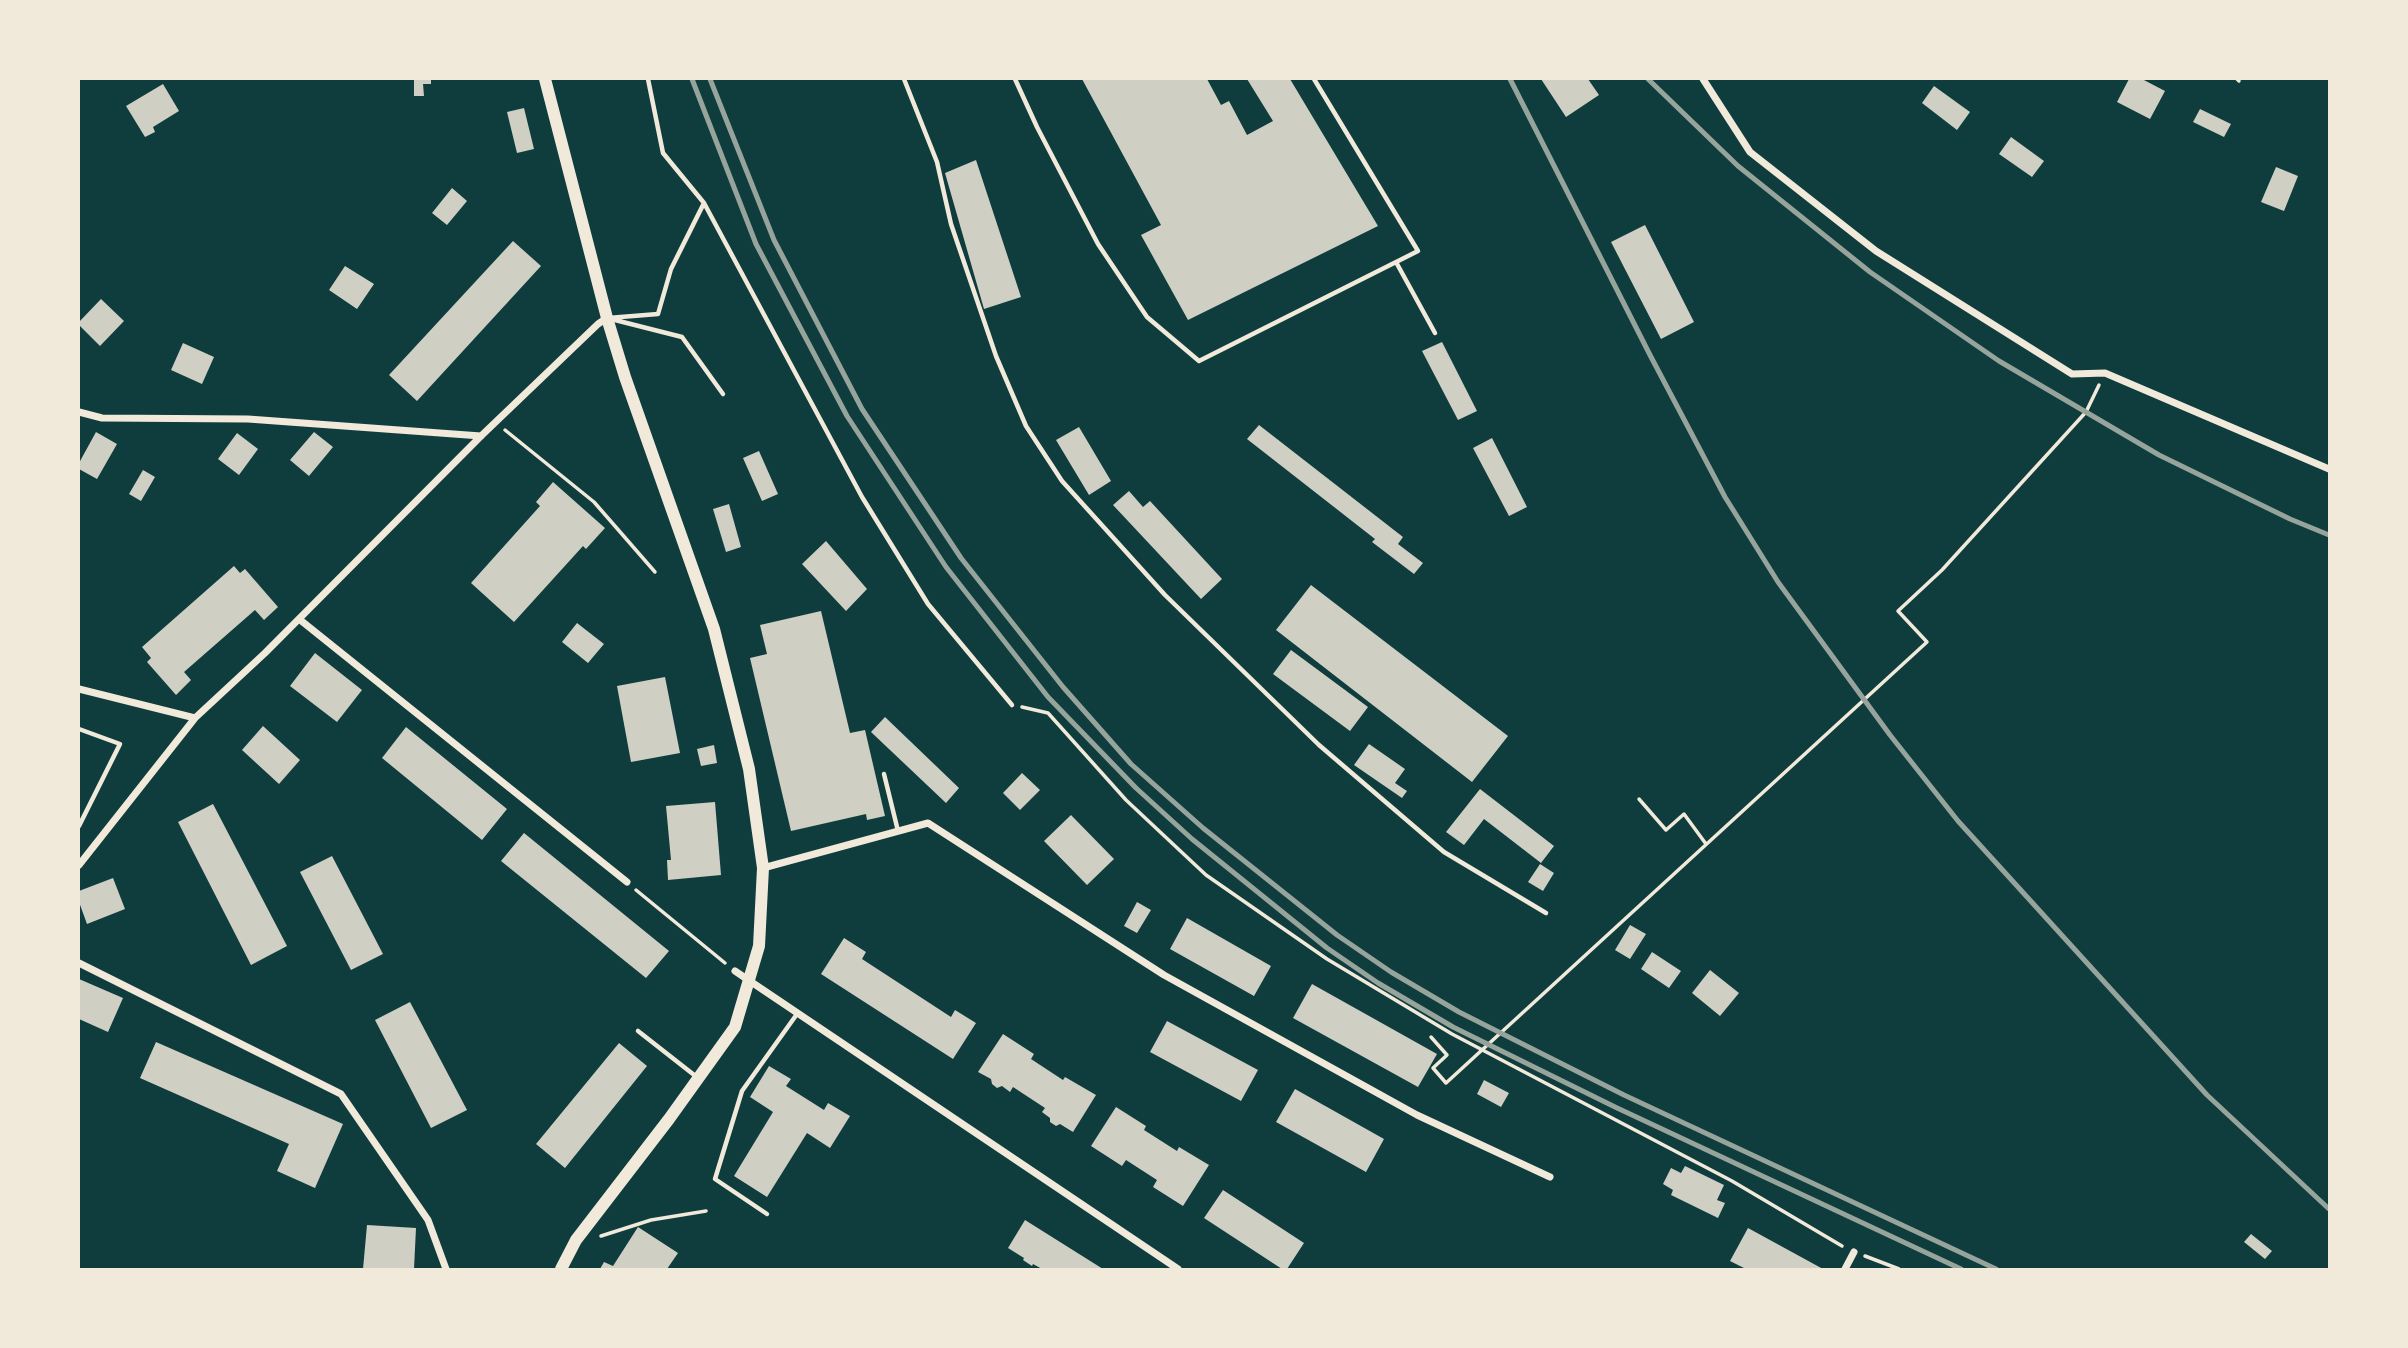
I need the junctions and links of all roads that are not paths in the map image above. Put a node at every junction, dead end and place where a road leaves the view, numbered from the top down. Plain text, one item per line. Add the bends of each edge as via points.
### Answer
1 (545, 79) edge
2 (648, 79) edge
3 (904, 79) edge
4 (1016, 79) edge
5 (1314, 79) edge
6 (1703, 79) edge
7 (704, 203) junction
8 (1396, 262) junction
9 (607, 318) junction
10 (1435, 333) dead end
11 (723, 394) dead end
12 (79, 412) edge
13 (481, 436) junction
14 (2329, 469) edge
15 (299, 619) junction
16 (79, 689) edge
17 (1012, 705) road end
18 (195, 718) junction
19 (79, 729) edge
20 (884, 774) dead end
21 (79, 826) edge
22 (898, 831) junction
23 (79, 865) edge
24 (763, 868) junction
25 (627, 882) road end
26 (1546, 913) dead end
27 (79, 963) edge
28 (735, 971) road end
29 (749, 982) junction
30 (797, 1014) junction
31 (638, 1031) dead end
32 (698, 1078) junction
33 (1550, 1177) dead end
34 (767, 1214) dead end
35 (1854, 1252) road end
36 (1848, 1268) edge
37 (446, 1269) edge
38 (561, 1269) edge
39 (1178, 1269) edge

1 - 9 street
2 - 7 lane via 663,153
3 - 26 lane via 937,162 951,224 996,356 1026,426 1062,481 1165,595 1319,745 1444,852
4 - 8 lane via 1098,244 1147,317 1199,361
5 - 8 lane via 1418,251
6 - 14 street via 1750,152 1876,251 2072,374 2105,373
7 - 9 lane via 671,269 658,314
7 - 17 lane via 862,497 928,604
8 - 10 lane
9 - 11 lane via 682,337
9 - 13 street
9 - 24 street via 714,629 750,769
12 - 13 street via 102,418 248,419
13 - 15 street
15 - 18 street
15 - 25 street
16 - 18 street
18 - 23 street
19 - 21 lane via 120,744
20 - 22 lane
22 - 24 street
22 - 33 street via 928,823 1164,975 1417,1115
24 - 29 street via 759,946
27 - 37 street via 341,1094 428,1220
28 - 29 street
29 - 30 street
29 - 32 street via 735,1027
30 - 34 lane via 742,1091 715,1179
30 - 39 street
31 - 32 lane
32 - 38 street via 576,1240
35 - 36 street

